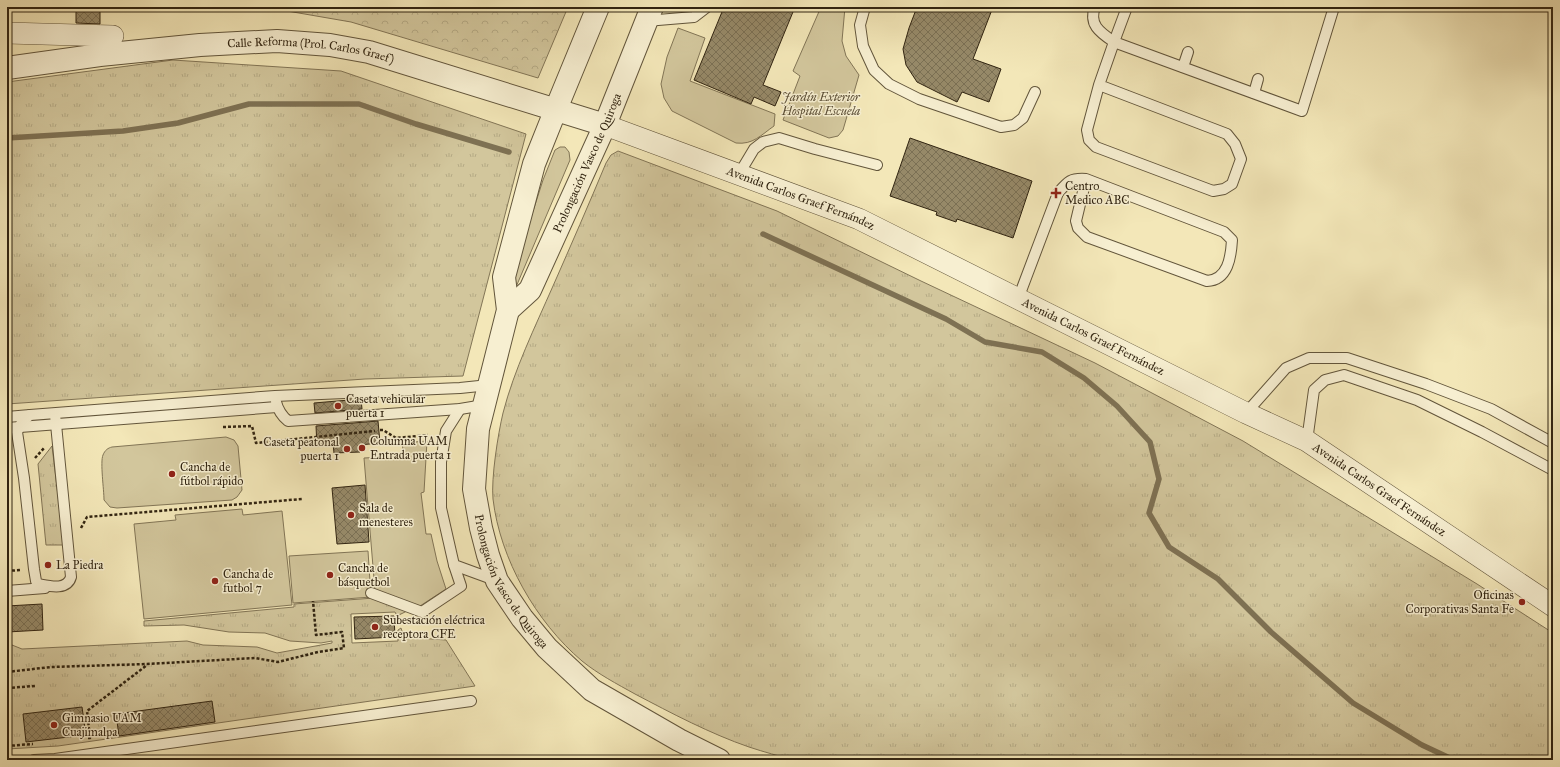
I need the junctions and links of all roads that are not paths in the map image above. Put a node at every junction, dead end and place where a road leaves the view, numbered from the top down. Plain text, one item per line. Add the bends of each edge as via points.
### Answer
1 (598, 7) edge
2 (707, 7) edge
3 (865, 7) edge
4 (1095, 7) edge
5 (1127, 7) edge
6 (1334, 7) edge
7 (649, 14) edge
8 (7, 33) edge
9 (113, 36) dead end
10 (1114, 42) junction
11 (1188, 52) dead end
12 (1183, 67) junction
13 (7, 68) edge
14 (1258, 79) dead end
15 (1100, 85) junction
16 (1035, 92) dead end
17 (1254, 93) junction
18 (556, 109) junction
19 (605, 125) junction
20 (877, 165) dead end
21 (739, 174) junction
22 (1086, 179) junction
23 (1018, 299) junction
24 (508, 310) junction
25 (487, 395) junction
26 (275, 396) junction
27 (277, 407) junction
28 (460, 408) junction
29 (1246, 413) junction
30 (55, 414) junction
31 (30, 415) junction
32 (7, 417) edge
33 (56, 424) junction
34 (19, 427) junction
35 (7, 428) edge
36 (1307, 441) junction
37 (1553, 443) edge
38 (1553, 470) edge
39 (454, 565) junction
40 (498, 580) junction
41 (52, 587) junction
42 (7, 590) edge
43 (371, 593) dead end
44 (1553, 606) edge
45 (471, 701) dead end
46 (34, 760) edge
47 (719, 760) edge

1 - 18 street, Prolongación Vasco de Quiroga
2 - 7 lane via 694,17
3 - 16 lane via 860,25 863,46 874,70 889,84 919,99 1001,127 1014,125 1023,118
4 - 10 lane via 1092,14 1093,23
5 - 10 lane
6 - 17 lane via 1302,111
7 - 19 street, Prolongación Vasco de Quiroga
8 - 9 street
10 - 12 lane
10 - 15 lane
11 - 12 lane
12 - 17 lane
13 - 18 street, Calle Reforma (Prol. Carlos Graef) via 200,45 277,41 330,45 369,52
14 - 17 lane
15 - 15 lane via 1087,130 1089,140 1096,147 1213,191 1232,184 1241,158 1227,134
18 - 19 street, Calle Reforma (Prol. Carlos Graef)
18 - 24 street, Prolongación Vasco de Quiroga via 534,164 504,277
19 - 21 street, Avenida Carlos Graef Fernández
19 - 24 street, Prolongación Vasco de Quiroga via 530,290
20 - 21 lane via 779,138 763,142 754,149
21 - 23 street, Avenida Carlos Graef Fernández via 859,219
22 - 22 lane via 1224,232 1232,240 1231,255 1220,277 1207,281 1087,237 1078,228 1076,221
22 - 23 lane via 1075,178 1065,184 1058,193
23 - 29 street, Avenida Carlos Graef Fernández
24 - 25 street, Prolongación Vasco de Quiroga
25 - 26 lane via 460,388
25 - 28 lane
25 - 40 street, Prolongación Vasco de Quiroga via 478,429 474,489 488,555
26 - 27 lane
26 - 30 lane
27 - 28 lane via 288,421
27 - 33 lane
28 - 39 lane via 446,431 441,462 441,508
29 - 36 street, Avenida Carlos Graef Fernández
29 - 37 lane via 1286,368 1309,358 1347,358 1491,409
30 - 31 lane
30 - 33 lane
31 - 32 lane
31 - 34 lane
33 - 34 lane
33 - 41 lane via 71,577 66,585
34 - 35 lane
34 - 41 lane via 36,581 38,584
36 - 38 lane via 1314,390 1325,380 1344,375 1417,400
36 - 44 street, Avenida Carlos Graef Fernández
39 - 40 lane
39 - 43 lane via 461,586 422,612
40 - 47 street, Prolongación Vasco de Quiroga via 522,618 547,648 592,690
41 - 42 lane
45 - 46 lane

